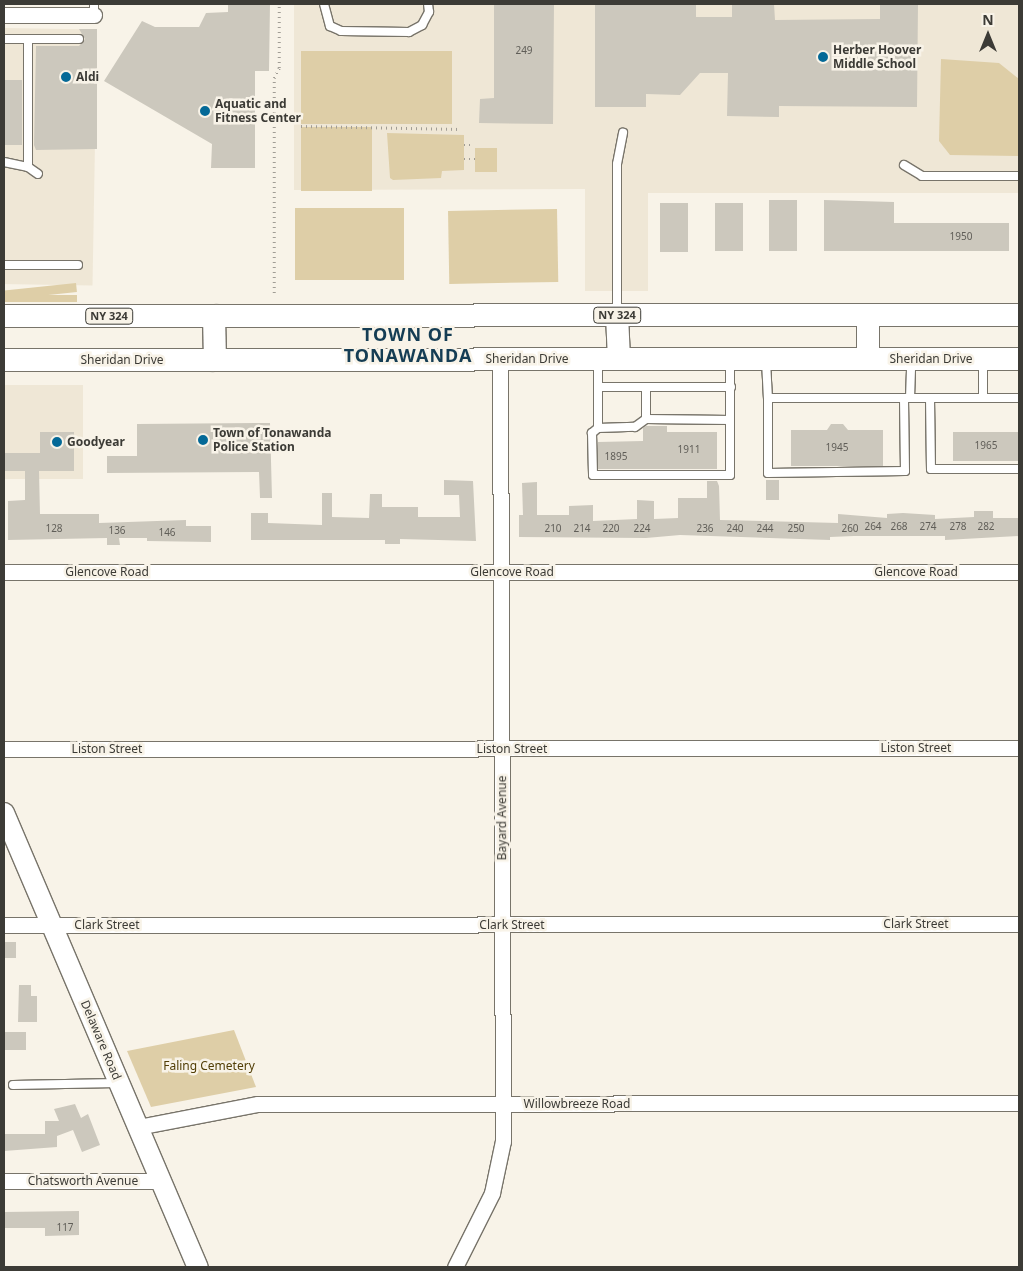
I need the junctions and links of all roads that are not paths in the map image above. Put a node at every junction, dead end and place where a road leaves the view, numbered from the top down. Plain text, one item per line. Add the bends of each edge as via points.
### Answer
1 (324, 4) edge
2 (428, 4) edge
3 (94, 9) edge
4 (4, 15) edge
5 (4, 39) edge
6 (28, 39) junction
7 (79, 39) dead end
8 (623, 133) dead end
9 (4, 162) edge
10 (904, 165) dead end
11 (28, 167) junction
12 (38, 174) dead end
13 (1019, 176) edge
14 (78, 264) dead end
15 (4, 265) edge
16 (617, 315) junction
17 (868, 315) junction
18 (1019, 315) edge
19 (4, 316) edge
20 (214, 316) junction
21 (500, 359) junction
22 (608, 359) junction
23 (730, 359) junction
24 (766, 359) junction
25 (868, 359) junction
26 (911, 359) junction
27 (983, 359) junction
28 (1019, 359) edge
29 (4, 360) edge
30 (215, 360) junction
31 (598, 387) junction
32 (646, 387) junction
33 (730, 387) junction
34 (983, 397) junction
35 (768, 398) junction
36 (907, 398) junction
37 (930, 398) junction
38 (1019, 398) edge
39 (646, 419) junction
40 (730, 420) junction
41 (598, 428) junction
42 (1019, 469) edge
43 (4, 572) edge
44 (502, 572) junction
45 (1019, 572) edge
46 (1019, 748) edge
47 (4, 749) edge
48 (502, 749) junction
49 (4, 813) edge
50 (1019, 924) edge
51 (4, 925) edge
52 (52, 925) junction
53 (503, 925) junction
54 (119, 1084) junction
55 (13, 1085) dead end
56 (1019, 1103) edge
57 (504, 1105) junction
58 (138, 1127) junction
59 (4, 1181) edge
60 (161, 1181) junction
61 (198, 1267) edge
62 (455, 1267) edge

1 - 2 lane via 330,26 340,31 409,32 422,25 429,12
3 - 4 street
5 - 6 lane
6 - 7 lane
6 - 11 lane
8 - 16 lane via 617,164
9 - 11 lane
10 - 13 lane via 922,176
11 - 12 lane
14 - 15 lane
16 - 17 main road, NY 324
16 - 20 main road, NY 324
16 - 22 main road
17 - 18 main road, NY 324
17 - 25 main road
19 - 20 main road, NY 324
20 - 30 main road
21 - 22 main road, Sheridan Drive
21 - 30 main road, Sheridan Drive
21 - 44 street, Bayard Avenue
22 - 23 main road, Sheridan Drive
22 - 31 lane
23 - 24 main road, Sheridan Drive
23 - 33 lane
24 - 25 main road, Sheridan Drive
24 - 35 lane
25 - 26 main road, Sheridan Drive
26 - 27 main road, Sheridan Drive
26 - 36 lane
27 - 28 main road, Sheridan Drive
27 - 34 lane
29 - 30 main road, Sheridan Drive
31 - 32 lane
31 - 41 lane
32 - 33 lane
32 - 39 lane
33 - 40 lane
34 - 37 lane
34 - 38 lane
35 - 36 lane
35 - 36 lane via 768,472 905,471
36 - 37 lane
37 - 42 lane via 931,469
39 - 40 lane
39 - 41 lane via 635,427
40 - 41 lane via 730,474 592,475 592,433
43 - 44 street, Glencove Road
44 - 45 street, Glencove Road
44 - 48 street, Bayard Avenue
46 - 48 street, Liston Street
47 - 48 street, Liston Street
48 - 53 street, Bayard Avenue
49 - 52 street, Delaware Road
50 - 53 street, Clark Street
51 - 52 street, Clark Street
52 - 53 street, Clark Street
52 - 54 street, Delaware Road
53 - 57 street, Bayard Avenue
54 - 55 lane
54 - 58 street, Delaware Road
56 - 57 street, Willowbreeze Road
57 - 58 street, Willowbreeze Road via 258,1104
57 - 62 street, Bayard Avenue via 503,1141 492,1193
58 - 60 street, Delaware Road
59 - 60 street, Chatsworth Avenue
60 - 61 street, Delaware Road

